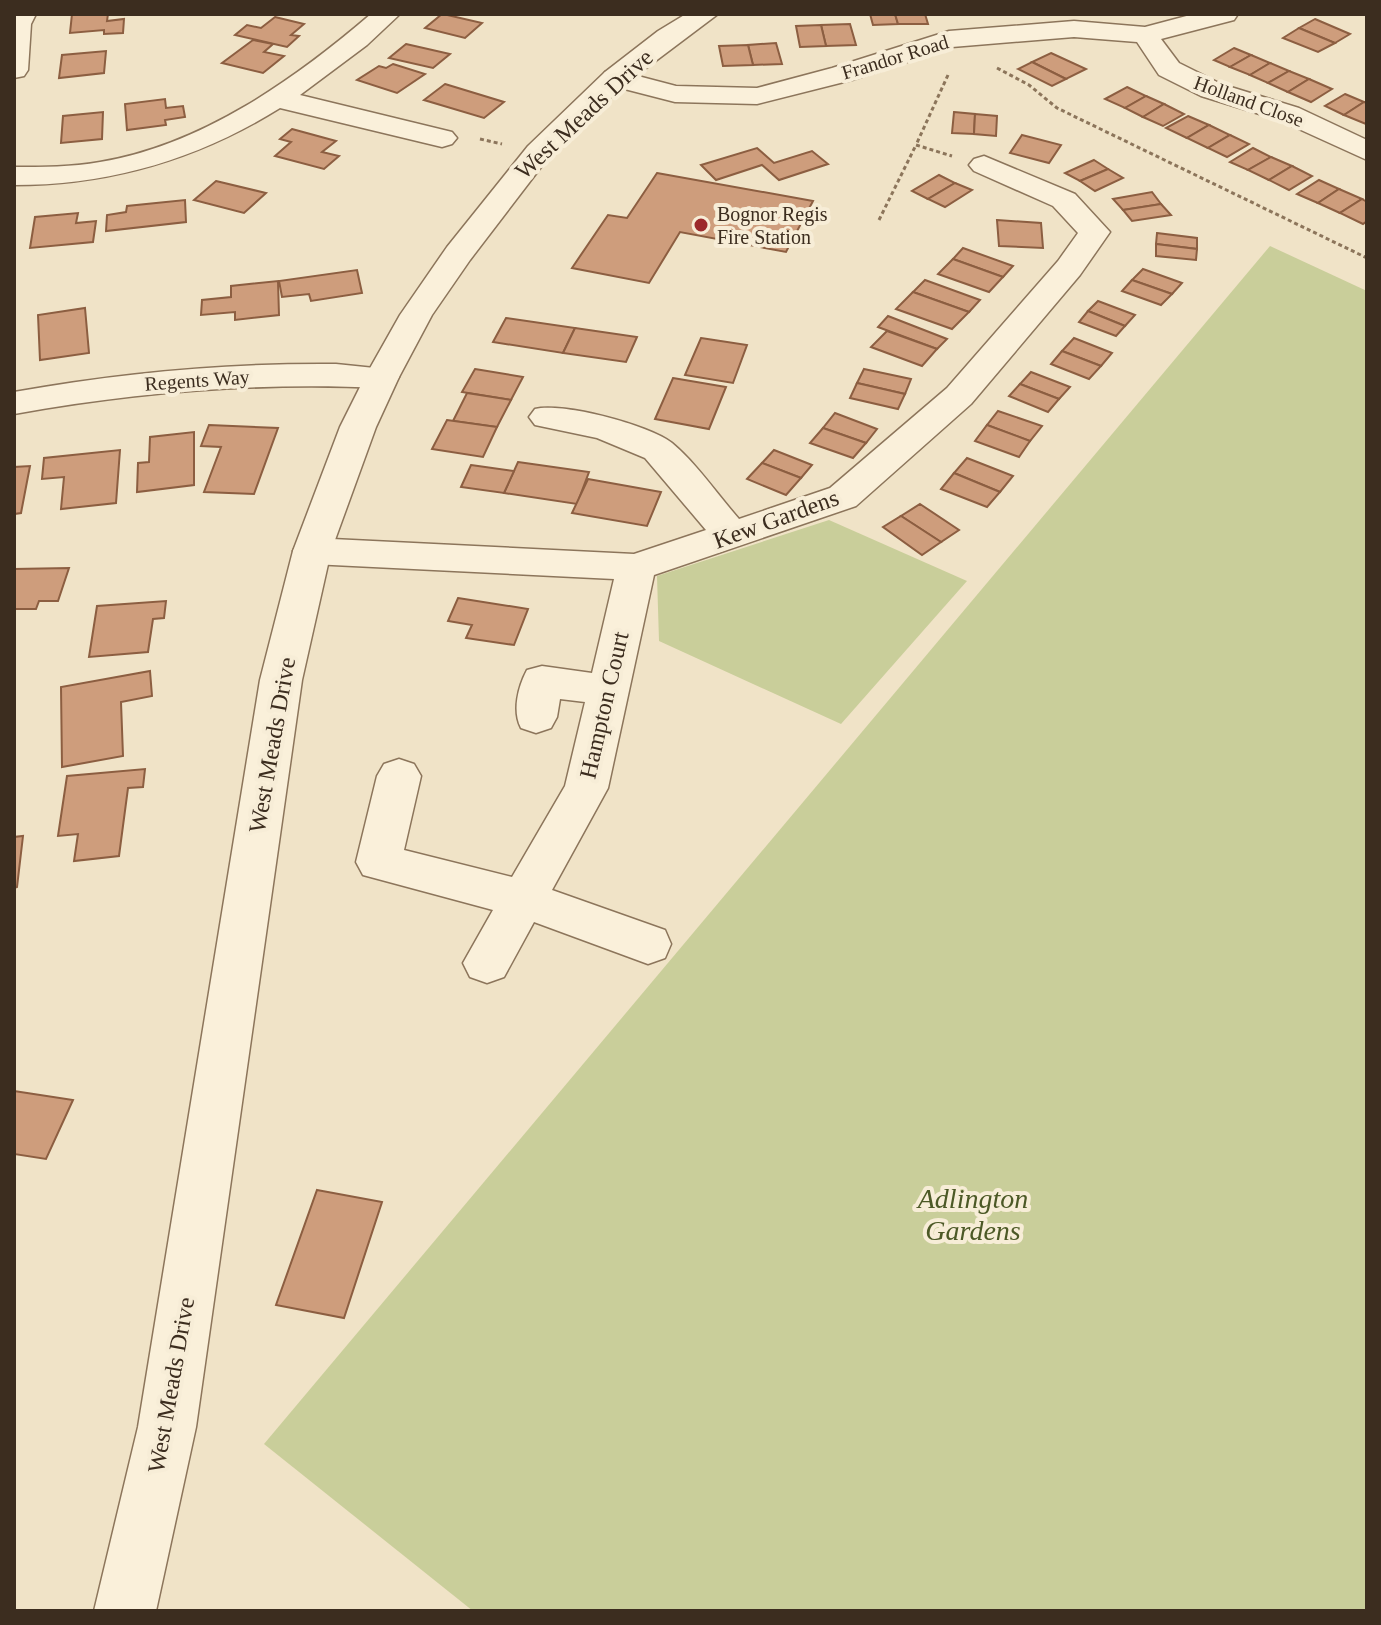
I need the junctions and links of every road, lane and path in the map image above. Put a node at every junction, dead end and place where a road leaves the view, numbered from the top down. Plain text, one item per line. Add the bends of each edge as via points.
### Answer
1 (23, 14) edge
2 (387, 14) edge
3 (705, 14) edge
4 (1225, 14) edge
5 (1145, 35) junction
6 (954, 44) junction
7 (14, 70) edge
8 (615, 78) junction
9 (275, 98) junction
10 (442, 138) joint
11 (916, 145) junction
12 (1367, 151) edge
13 (538, 152) junction
14 (984, 165) joint
15 (14, 176) edge
16 (879, 220) dead end
17 (1367, 258) edge
18 (382, 377) junction
19 (14, 403) edge
20 (572, 411) dead end
21 (732, 535) junction
22 (312, 551) junction
23 (636, 567) junction
24 (607, 690) junction
25 (536, 717) dead end
26 (399, 776) dead end
27 (523, 899) junction
28 (648, 944) dead end
29 (487, 963) dead end
30 (125, 1611) edge

1 - 7 street
2 - 9 street
3 - 8 street, West Meads Drive
4 - 5 street, Frandor Road
5 - 6 street, Frandor Road via 1074,29
5 - 12 street, Holland Close via 1169,69 1211,90 1289,114
6 - 8 street, Frandor Road via 757,96 675,94
6 - 11 path
6 - 17 path via 1029,85 1057,108
8 - 13 street, West Meads Drive
9 - 10 street
9 - 15 street via 203,139 103,171
10 - 13 path via 463,135
11 - 14 path
11 - 16 path
13 - 18 street, West Meads Drive via 458,254
14 - 21 street, Kew Gardens via 1016,193 1064,200 1094,232 959,396 843,497
18 - 19 street, Regents Way via 252,375 95,388
18 - 22 street, West Meads Drive
20 - 21 street via 658,450
21 - 23 street, Kew Gardens
22 - 23 street, Kew Gardens
22 - 30 street, West Meads Drive via 281,680 167,1427
23 - 24 street, Hampton Court
24 - 25 street via 542,681
24 - 27 street, Hampton Court via 586,788
26 - 27 street via 379,862
27 - 28 street
27 - 29 street, Hampton Court

